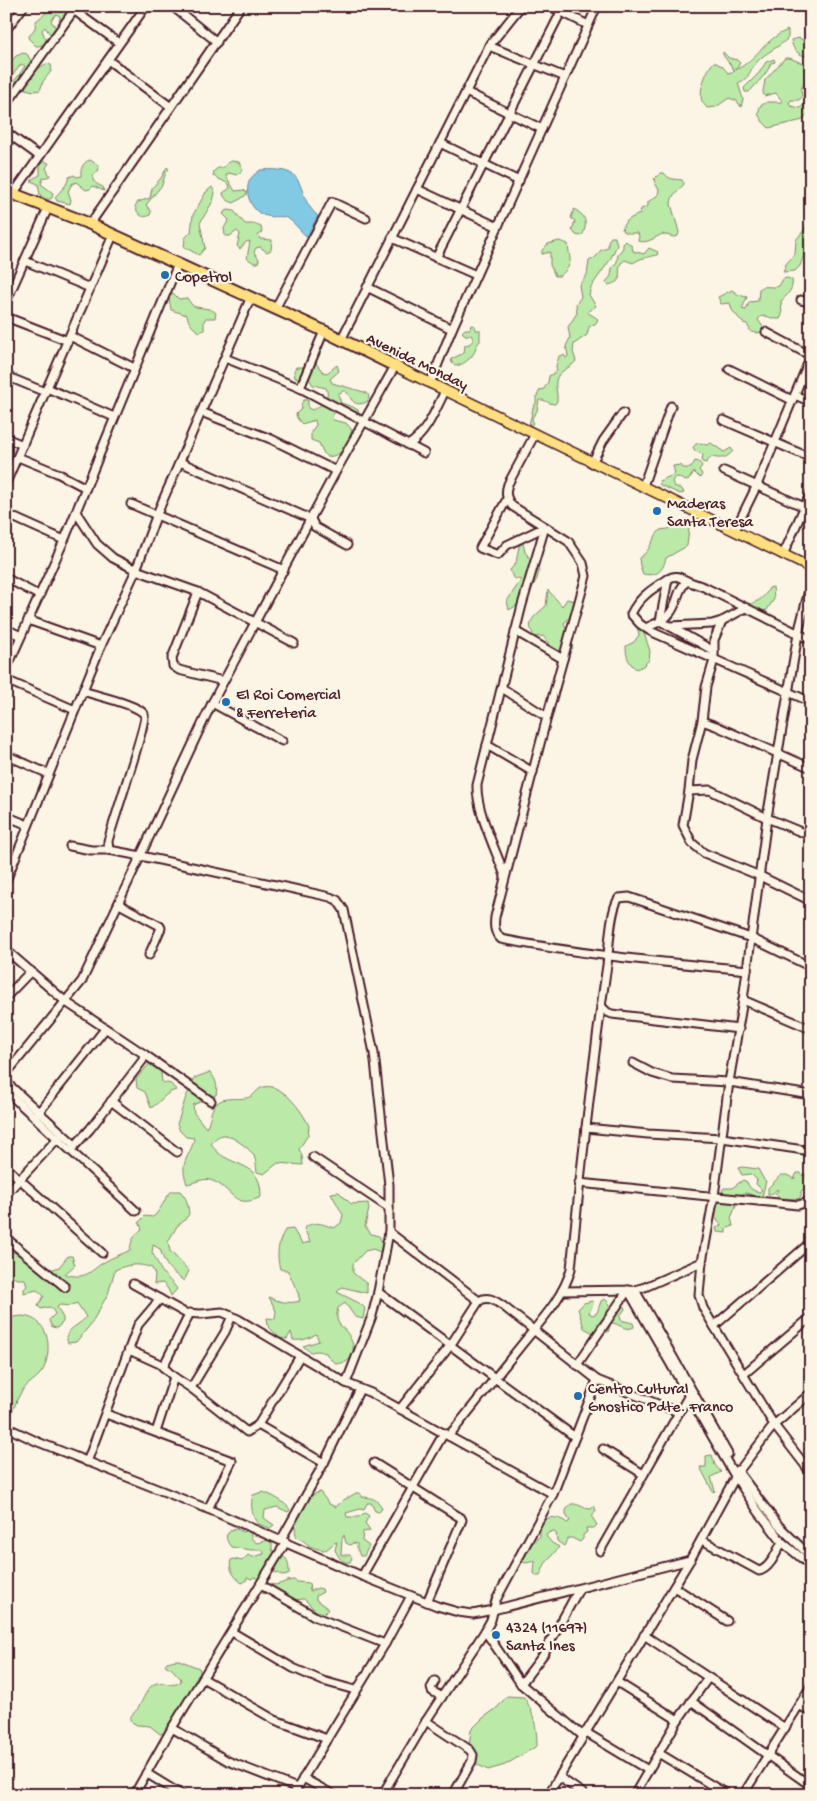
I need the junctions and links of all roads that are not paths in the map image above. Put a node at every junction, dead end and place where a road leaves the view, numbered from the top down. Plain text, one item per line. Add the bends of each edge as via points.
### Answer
1 (24, 6) edge
2 (146, 6) edge
3 (172, 6) edge
4 (241, 6) edge
5 (521, 6) edge
6 (550, 6) edge
7 (596, 6) edge
8 (73, 8) edge
9 (562, 9) edge
10 (588, 25) junction
11 (7, 26) edge
12 (217, 42) junction
13 (119, 43) junction
14 (488, 46) junction
15 (108, 60) junction
16 (534, 65) junction
17 (565, 77) junction
18 (466, 92) junction
19 (6, 105) edge
20 (171, 106) junction
21 (510, 113) junction
22 (542, 129) junction
23 (6, 132) edge
24 (440, 143) junction
25 (39, 156) junction
26 (484, 164) junction
27 (519, 181) junction
28 (417, 189) junction
29 (9, 192) edge
30 (48, 208) junction
31 (461, 210) junction
32 (366, 218) dead end
33 (90, 224) junction
34 (498, 227) junction
35 (113, 235) junction
36 (392, 238) junction
37 (436, 258) junction
38 (25, 261) junction
39 (178, 264) junction
40 (476, 275) junction
41 (368, 287) junction
42 (90, 288) junction
43 (251, 297) junction
44 (801, 300) dead end
45 (6, 302) edge
46 (811, 303) edge
47 (276, 309) junction
48 (6, 317) edge
49 (452, 329) junction
50 (324, 331) junction
51 (766, 332) dead end
52 (69, 338) junction
53 (341, 340) junction
54 (811, 356) edge
55 (225, 358) junction
56 (395, 366) junction
57 (134, 368) junction
58 (729, 369) dead end
59 (6, 376) edge
60 (430, 384) junction
61 (300, 388) junction
62 (46, 390) junction
63 (445, 391) junction
64 (793, 397) junction
65 (811, 402) edge
66 (672, 406) dead end
67 (201, 412) junction
68 (623, 413) dead end
69 (114, 418) junction
70 (724, 420) dead end
71 (363, 421) junction
72 (535, 434) junction
73 (6, 438) edge
74 (775, 441) junction
75 (23, 445) junction
76 (408, 445) junction
77 (424, 453) dead end
78 (18, 456) junction
79 (811, 458) edge
80 (180, 462) junction
81 (592, 463) junction
82 (336, 471) junction
83 (724, 471) dead end
84 (6, 483) edge
85 (643, 486) junction
86 (757, 486) junction
87 (86, 488) junction
88 (811, 492) edge
89 (507, 499) junction
90 (131, 504) dead end
91 (808, 509) edge
92 (76, 512) junction
93 (6, 514) edge
94 (157, 514) junction
95 (310, 519) junction
96 (544, 527) junction
97 (735, 530) junction
98 (64, 540) junction
99 (347, 545) dead end
100 (783, 555) junction
101 (811, 568) edge
102 (136, 570) junction
103 (284, 570) junction
104 (6, 578) edge
105 (668, 579) junction
106 (687, 581) junction
107 (811, 582) edge
108 (198, 592) junction
109 (40, 596) junction
110 (746, 608) junction
111 (28, 620) junction
112 (660, 621) junction
113 (722, 621) junction
114 (255, 623) junction
115 (670, 626) junction
116 (646, 628) junction
117 (6, 629) edge
118 (515, 632) junction
119 (798, 634) junction
120 (21, 636) junction
121 (811, 640) edge
122 (294, 643) dead end
123 (101, 646) junction
124 (714, 650) junction
125 (563, 659) junction
126 (714, 660) junction
127 (6, 670) edge
128 (6, 680) edge
129 (224, 682) junction
130 (502, 688) junction
131 (83, 691) junction
132 (788, 692) junction
133 (811, 702) edge
134 (212, 704) junction
135 (75, 710) junction
136 (547, 717) junction
137 (702, 721) junction
138 (282, 741) dead end
139 (487, 745) junction
140 (779, 754) junction
141 (6, 755) edge
142 (811, 768) edge
143 (533, 772) junction
144 (49, 774) junction
145 (688, 791) junction
146 (6, 816) edge
147 (767, 818) junction
148 (28, 825) junction
149 (811, 836) edge
150 (70, 846) dead end
151 (109, 850) junction
152 (141, 856) junction
153 (760, 876) junction
154 (506, 877) junction
155 (7, 878) edge
156 (811, 901) edge
157 (118, 904) junction
158 (751, 938) junction
159 (6, 950) edge
160 (149, 955) dead end
161 (608, 956) junction
162 (811, 966) edge
163 (747, 970) junction
164 (31, 971) junction
165 (6, 997) edge
166 (743, 1000) junction
167 (66, 1002) junction
168 (601, 1006) junction
169 (105, 1029) junction
170 (738, 1029) junction
171 (811, 1029) edge
172 (144, 1054) junction
173 (632, 1063) dead end
174 (6, 1074) edge
175 (6, 1082) edge
176 (729, 1082) junction
177 (6, 1091) edge
178 (811, 1095) edge
179 (111, 1101) junction
180 (211, 1101) dead end
181 (37, 1115) junction
182 (586, 1128) junction
183 (58, 1138) junction
184 (722, 1138) junction
185 (73, 1148) junction
186 (811, 1151) edge
187 (177, 1152) dead end
188 (313, 1157) dead end
189 (6, 1167) edge
190 (20, 1180) junction
191 (579, 1183) junction
192 (6, 1194) edge
193 (714, 1196) junction
194 (811, 1198) edge
195 (389, 1208) junction
196 (136, 1211) dead end
197 (389, 1232) junction
198 (6, 1238) edge
199 (811, 1242) edge
200 (102, 1253) dead end
201 (702, 1262) junction
202 (132, 1284) dead end
203 (65, 1287) dead end
204 (632, 1290) junction
205 (562, 1291) junction
206 (378, 1292) junction
207 (160, 1299) junction
208 (478, 1301) junction
209 (190, 1313) junction
210 (232, 1316) junction
211 (811, 1318) edge
212 (714, 1326) junction
213 (533, 1330) junction
214 (450, 1346) junction
215 (129, 1350) junction
216 (300, 1356) junction
217 (577, 1365) junction
218 (163, 1368) junction
219 (744, 1374) junction
220 (174, 1377) junction
221 (495, 1378) junction
222 (597, 1380) junction
223 (346, 1383) junction
224 (191, 1388) junction
225 (360, 1389) junction
226 (811, 1393) edge
227 (688, 1395) junction
228 (400, 1409) junction
229 (678, 1412) junction
230 (106, 1414) junction
231 (258, 1425) junction
232 (774, 1425) junction
233 (6, 1428) edge
234 (156, 1432) junction
235 (446, 1434) junction
236 (575, 1438) junction
237 (603, 1449) dead end
238 (87, 1462) junction
239 (324, 1463) junction
240 (374, 1463) dead end
241 (811, 1473) edge
242 (643, 1474) junction
243 (737, 1474) junction
244 (412, 1486) junction
245 (553, 1494) junction
246 (208, 1509) junction
247 (702, 1540) junction
248 (284, 1541) junction
249 (782, 1542) junction
250 (600, 1551) dead end
251 (811, 1556) edge
252 (690, 1560) junction
253 (811, 1566) edge
254 (362, 1576) junction
255 (262, 1585) junction
256 (674, 1587) junction
257 (579, 1589) junction
258 (411, 1596) junction
259 (427, 1602) junction
260 (493, 1610) junction
261 (728, 1621) dead end
262 (485, 1631) junction
263 (232, 1632) junction
264 (644, 1635) junction
265 (385, 1644) junction
266 (204, 1678) junction
267 (708, 1678) junction
268 (435, 1681) dead end
269 (617, 1682) junction
270 (521, 1684) junction
271 (811, 1686) edge
272 (355, 1690) junction
273 (442, 1697) junction
274 (691, 1701) junction
275 (800, 1705) junction
276 (811, 1712) edge
277 (678, 1720) junction
278 (426, 1721) junction
279 (172, 1728) junction
280 (785, 1728) junction
281 (584, 1734) junction
282 (326, 1740) junction
283 (660, 1754) junction
284 (768, 1755) junction
285 (648, 1770) junction
286 (146, 1773) junction
287 (559, 1776) junction
288 (303, 1778) junction
289 (811, 1786) edge
290 (295, 1791) edge
291 (134, 1795) edge
292 (182, 1795) edge
293 (334, 1795) edge
294 (382, 1795) edge
295 (453, 1795) edge
296 (548, 1795) edge
297 (585, 1795) edge
298 (634, 1795) edge
299 (728, 1795) edge
300 (743, 1795) edge

1 - 11 street
2 - 13 street
3 - 12 street
4 - 12 street
5 - 14 street
6 - 9 street
7 - 10 street
8 - 13 street
8 - 19 street
9 - 10 street
9 - 16 street
10 - 17 street
12 - 20 street
13 - 15 street
14 - 16 street
14 - 18 street
15 - 20 street
15 - 25 street
16 - 17 street
16 - 21 street
17 - 22 street
18 - 21 street
18 - 24 street
20 - 33 street
21 - 22 street
21 - 26 street
22 - 27 street
23 - 25 street
24 - 26 street
24 - 28 street
25 - 29 street
26 - 27 street
26 - 31 street
27 - 34 street
28 - 31 street
28 - 36 street
29 - 30 highway, Avenida Monday
30 - 33 highway, Avenida Monday
30 - 38 street
31 - 34 street
31 - 37 street
32 - 47 street via 332,202
33 - 35 highway, Avenida Monday
34 - 40 street
35 - 39 highway, Avenida Monday
35 - 42 street
36 - 37 street
36 - 41 street
37 - 40 street
38 - 42 street
38 - 45 street
39 - 43 highway, Avenida Monday
39 - 57 street
40 - 49 street
41 - 49 street
41 - 53 street
42 - 52 street
43 - 47 highway, Avenida Monday
43 - 55 street
44 - 46 street
47 - 50 highway, Avenida Monday
48 - 52 street
49 - 60 street
50 - 53 highway, Avenida Monday
50 - 61 street
51 - 54 street
52 - 57 street
52 - 62 street
53 - 56 highway, Avenida Monday
54 - 64 street
55 - 61 street
55 - 67 street
56 - 60 main road, Avenida Monday
56 - 71 street
57 - 69 street
58 - 64 street
59 - 62 street
60 - 63 main road, Avenida Monday
61 - 71 street
62 - 69 street
62 - 75 street
63 - 72 main road, Avenida Monday
63 - 76 street via 415,441
64 - 65 street
64 - 74 street
66 - 85 street
67 - 80 street
67 - 82 street via 271,439
68 - 81 street
69 - 87 street
70 - 74 street
71 - 76 street
71 - 82 street
72 - 81 main road, Avenida Monday
72 - 89 street via 508,484
73 - 75 street
74 - 79 street
74 - 86 street
75 - 78 street
76 - 77 street
78 - 84 street
78 - 87 street
80 - 94 street
80 - 95 street
81 - 85 main road, Avenida Monday
82 - 95 street
83 - 86 street
85 - 97 main road, Avenida Monday
86 - 91 street
86 - 97 street
87 - 92 street
88 - 91 street
89 - 96 street via 512,506
89 - 96 street via 480,548 498,555 507,545
90 - 94 street
91 - 100 street
92 - 98 street
92 - 102 street via 105,551
93 - 98 street
94 - 102 street
94 - 103 street
95 - 99 street via 315,527
95 - 103 street
96 - 118 street
96 - 125 street via 568,541 583,562 586,576
97 - 100 main road, Avenida Monday
98 - 109 street
100 - 101 main road, Avenida Monday
102 - 108 street
102 - 123 street
103 - 114 street
104 - 109 street
105 - 106 street via 677,576
105 - 112 street
105 - 116 street via 636,602 631,614
106 - 110 street
106 - 112 street via 671,613
107 - 119 street
108 - 114 street
108 - 129 street via 172,658 173,666
109 - 111 street
110 - 113 street
110 - 119 street
111 - 120 street
111 - 123 street
112 - 115 street
112 - 116 street
113 - 115 street via 700,626
113 - 124 street via 714,640
114 - 122 street
114 - 129 street
115 - 124 street
116 - 126 street
117 - 120 street
118 - 125 street
118 - 130 street
119 - 121 street
119 - 132 street
120 - 127 street
123 - 131 street
124 - 126 street
125 - 136 street
126 - 132 street
126 - 137 street via 706,687
128 - 135 street
129 - 134 street
130 - 136 street
130 - 139 street
131 - 135 street
131 - 151 street via 126,704 143,713 145,718 108,841
132 - 133 street
132 - 140 street
134 - 138 street
134 - 152 street
135 - 144 street
136 - 143 street
137 - 140 street
137 - 145 street
139 - 143 street
139 - 154 street via 477,796
140 - 142 street
140 - 147 street
141 - 144 street
143 - 154 street
144 - 148 street
145 - 147 street via 710,790
145 - 153 street via 683,825 692,843 704,853
146 - 148 street
147 - 149 street
147 - 153 street
148 - 155 street
150 - 151 street
151 - 152 street
152 - 157 street
152 - 195 street via 330,897 341,904 374,1053
153 - 156 street
153 - 158 street
154 - 161 street via 494,924 501,939
157 - 160 street via 160,926
157 - 167 street via 82,981
158 - 161 street via 623,897 616,902
158 - 162 street
158 - 163 street
159 - 164 street
161 - 163 street
161 - 168 street
163 - 166 street
164 - 165 street
164 - 167 street
166 - 170 street
166 - 171 street
167 - 169 street
167 - 174 street
168 - 170 street via 612,1014
168 - 182 street
169 - 172 street
169 - 181 street
170 - 176 street
172 - 179 street via 143,1060
172 - 180 street
173 - 176 street via 672,1079
175 - 181 street
176 - 178 street
176 - 184 street
177 - 181 street
179 - 185 street
179 - 187 street
181 - 183 street
181 - 185 street
182 - 184 street
182 - 191 street
183 - 185 street
183 - 190 street
184 - 186 street
184 - 193 street
185 - 196 street
188 - 195 street
189 - 190 street
190 - 192 street
190 - 200 street
191 - 193 street
191 - 205 street via 570,1269
193 - 194 street via 798,1204
193 - 201 street
195 - 197 street
197 - 206 street
197 - 208 street
198 - 203 street
199 - 212 street
201 - 204 street
201 - 212 street via 699,1295
202 - 207 street
204 - 205 street
204 - 217 street
204 - 227 street
204 - 243 street
205 - 213 street
206 - 214 street
206 - 223 street
207 - 209 street
207 - 215 street via 138,1325
208 - 213 street via 487,1297
208 - 214 street
209 - 210 street via 222,1312
209 - 218 street
210 - 216 street
210 - 224 street
211 - 219 street
212 - 219 street
213 - 217 street
213 - 221 street
214 - 221 street
214 - 228 street
215 - 218 street
215 - 230 street
216 - 223 street
216 - 231 street
217 - 222 street
218 - 220 street
219 - 232 street
220 - 224 street
220 - 234 street
221 - 235 street
221 - 236 street
222 - 229 street
222 - 236 street
223 - 225 street
224 - 231 street via 244,1430 250,1431
225 - 228 street
225 - 239 street
226 - 232 street
227 - 229 street
227 - 243 street
228 - 235 street
229 - 242 street
230 - 234 street
230 - 238 street
231 - 239 street
232 - 241 street
232 - 243 street
233 - 238 street
234 - 246 street via 232,1461
235 - 244 street
235 - 245 street
236 - 245 street
237 - 242 street
238 - 246 street
239 - 248 street
240 - 244 street
242 - 250 street
243 - 247 street
243 - 249 street via 758,1511
243 - 251 street via 783,1530
244 - 254 street
244 - 259 street via 462,1520
245 - 260 street
246 - 248 street
247 - 249 street via 759,1571 768,1566
247 - 252 street
248 - 254 street
248 - 255 street
249 - 253 street
252 - 256 street
252 - 257 street
254 - 258 street
255 - 263 street
255 - 265 street via 316,1617
256 - 261 street
256 - 264 street
257 - 260 street
257 - 270 street via 543,1656
258 - 259 street
258 - 265 street
259 - 260 street via 473,1614
260 - 262 street
262 - 270 street
262 - 273 street
263 - 266 street
263 - 272 street via 293,1668
264 - 267 street
264 - 269 street
265 - 272 street
266 - 279 street
266 - 282 street via 275,1720
267 - 274 street
267 - 280 street
268 - 273 street via 432,1691
269 - 277 street
269 - 281 street
270 - 281 street
271 - 275 street
272 - 282 street
273 - 278 street
274 - 277 street
274 - 284 street
275 - 276 street
275 - 280 street
277 - 283 street
278 - 294 street
278 - 295 street via 473,1755
279 - 286 street
279 - 290 street via 228,1761
280 - 284 street
281 - 285 street
281 - 287 street
282 - 288 street
283 - 285 street
283 - 299 street
284 - 289 street
284 - 300 street
285 - 298 street
286 - 291 street
286 - 292 street
287 - 296 street
287 - 297 street
288 - 290 street
288 - 293 street

